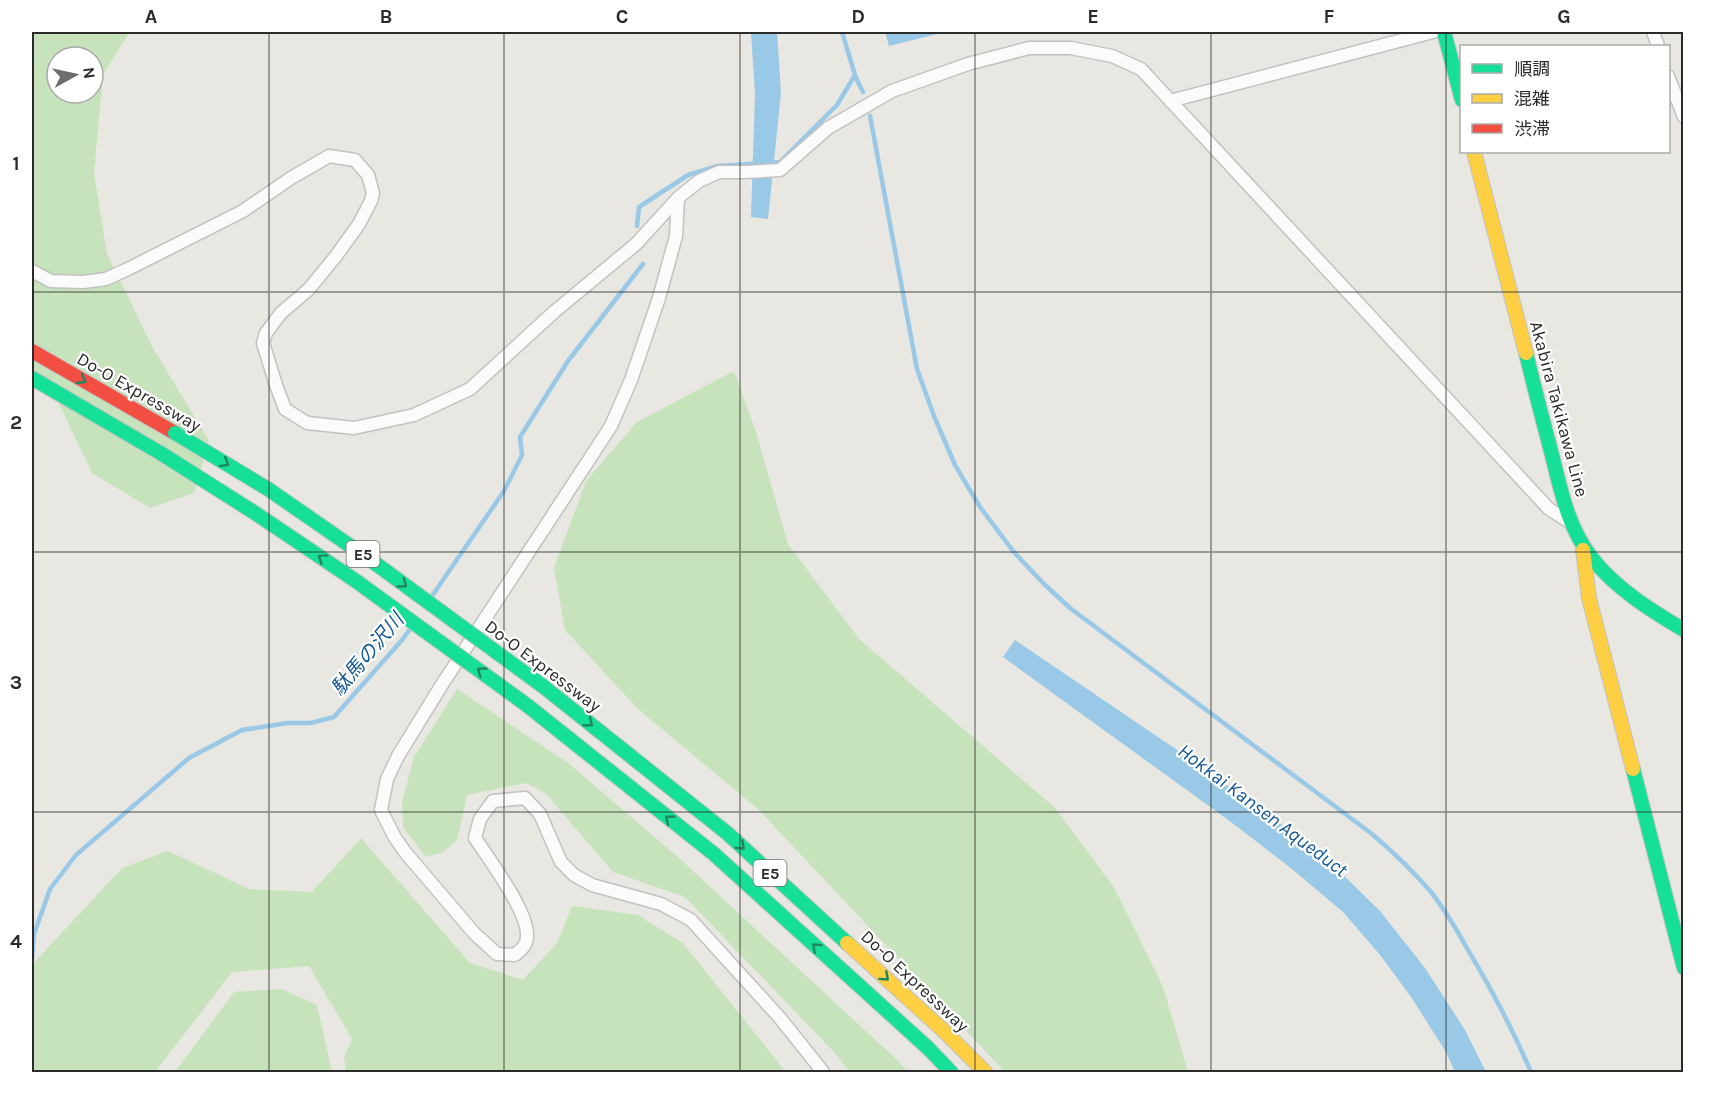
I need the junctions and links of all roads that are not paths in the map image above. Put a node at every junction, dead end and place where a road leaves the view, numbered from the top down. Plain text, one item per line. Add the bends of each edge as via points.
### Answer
1 (1434, 32) edge
2 (1444, 32) edge
3 (1670, 81) edge
4 (1460, 96) edge
5 (1170, 101) junction
6 (1683, 117) edge
7 (1474, 153) edge
8 (678, 198) junction
9 (32, 271) edge
10 (32, 351) edge
11 (32, 378) edge
12 (1571, 524) junction
13 (1583, 545) junction
14 (1683, 630) edge
15 (1683, 968) edge
16 (823, 1072) edge
17 (951, 1072) edge
18 (985, 1072) edge

1 - 5 street
2 - 4 main road
3 - 6 street
5 - 8 street via 1141,69 1112,56 1071,48 1029,48 891,91 828,128 780,170 719,172 699,181
5 - 12 street via 1548,509
7 - 12 main road, Akabira Takikawa Line
8 - 9 street via 636,244 470,389 414,415 354,428 307,423 285,409 263,343 281,313 309,289 336,256 371,201 368,175 355,160 329,156 243,211 106,279 51,281
8 - 16 street via 676,236 659,298 611,426 398,756 387,779 381,810 405,852 474,933 497,954 515,955 525,947 524,916 476,838 480,819 494,801 525,798 540,814 561,862 574,875 592,885 661,904 691,920
10 -> 18 main road, Do-O Expressway / E5, bridge via 268,489 544,687 727,834
17 -> 11 main road, E5, bridge via 714,854 528,706 255,513
12 - 13 main road, Akabira Takikawa Line
13 - 14 main road, Akabira Takikawa Line via 1625,592
13 - 15 main road via 1589,598

